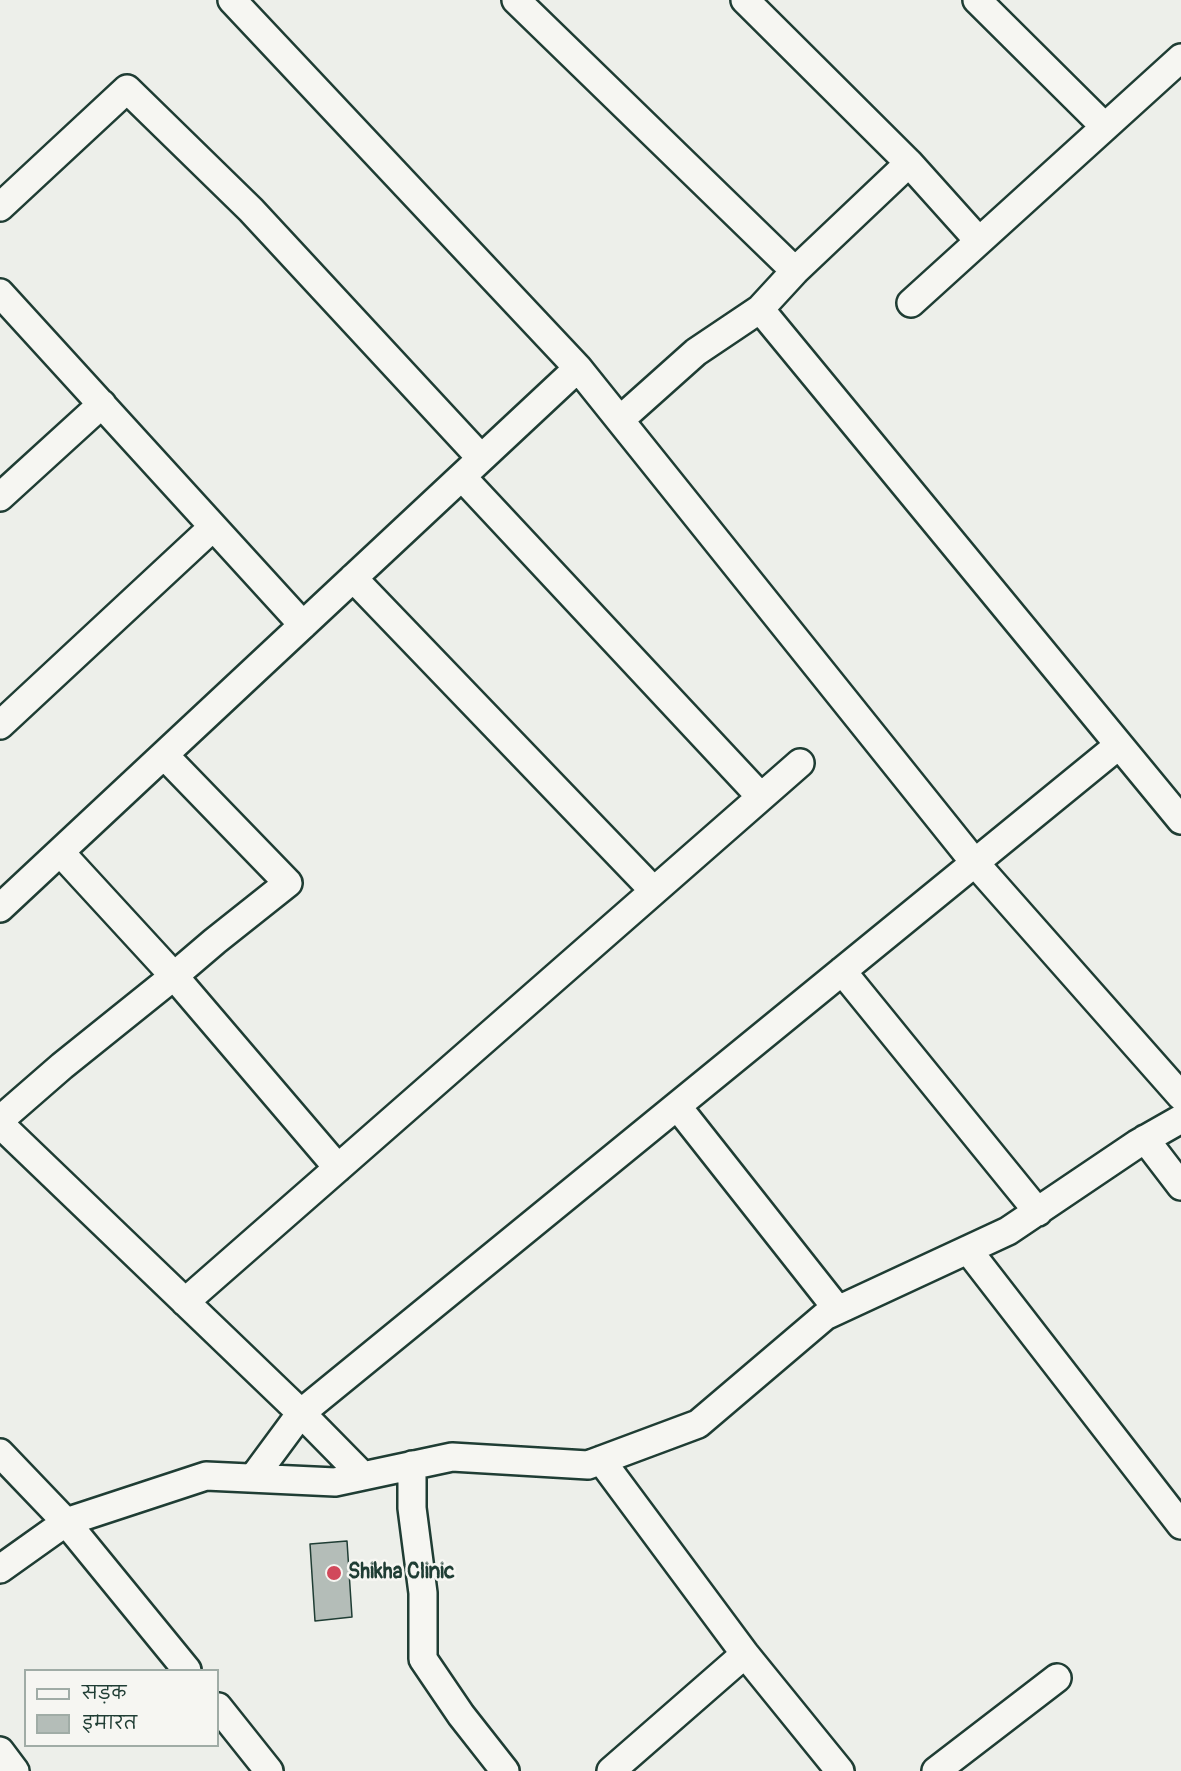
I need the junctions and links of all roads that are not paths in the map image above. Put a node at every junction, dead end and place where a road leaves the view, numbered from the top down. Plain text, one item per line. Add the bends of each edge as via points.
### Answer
1 (232, 0) edge
2 (516, 0) edge
3 (745, 0) edge
4 (977, 0) edge
5 (1181, 58) edge
6 (1105, 127) junction
7 (909, 163) junction
8 (0, 207) edge
9 (979, 240) junction
10 (795, 271) junction
11 (0, 293) edge
12 (911, 303) dead end
13 (760, 309) junction
14 (578, 368) junction
15 (102, 404) junction
16 (621, 419) junction
17 (481, 458) junction
18 (462, 477) junction
19 (0, 497) edge
20 (213, 527) junction
21 (353, 578) junction
22 (303, 625) junction
23 (0, 725) edge
24 (1119, 745) junction
25 (164, 755) junction
26 (800, 763) dead end
27 (760, 797) junction
28 (1181, 820) edge
29 (60, 852) junction
30 (975, 863) junction
31 (654, 891) junction
32 (0, 908) edge
33 (842, 971) junction
34 (174, 976) junction
35 (1181, 1096) edge
36 (677, 1106) junction
37 (1181, 1119) edge
38 (0, 1122) edge
39 (1145, 1139) junction
40 (338, 1168) junction
41 (1181, 1186) edge
42 (1038, 1212) junction
43 (968, 1250) junction
44 (185, 1302) junction
45 (838, 1310) junction
46 (301, 1413) junction
47 (0, 1453) edge
48 (601, 1460) junction
49 (411, 1466) junction
50 (363, 1476) junction
51 (253, 1478) junction
52 (66, 1522) junction
53 (1181, 1525) edge
54 (0, 1569) edge
55 (745, 1654) junction
56 (185, 1669) edge
57 (1057, 1678) dead end
58 (219, 1708) edge
59 (0, 1751) edge
60 (15, 1771) edge
61 (269, 1771) edge
62 (505, 1771) edge
63 (611, 1771) edge
64 (840, 1771) edge
65 (936, 1771) edge

1 - 14 street
2 - 10 street
3 - 7 street
4 - 6 street
5 - 6 street
6 - 9 street
7 - 9 street
7 - 10 street
8 - 17 street via 127,89 251,210
9 - 12 street
10 - 13 street
11 - 15 street
13 - 16 street via 696,352
13 - 24 street
14 - 16 street
14 - 17 street
15 - 19 street
15 - 20 street
16 - 30 street
17 - 18 street
18 - 21 street
18 - 27 street
20 - 22 street
20 - 23 street
21 - 22 street
21 - 31 street
22 - 25 street
24 - 28 street
24 - 30 street
25 - 29 street
25 - 34 street via 288,883
26 - 27 street
27 - 31 street
29 - 32 street
29 - 34 street
30 - 33 street
30 - 35 street
31 - 40 street
33 - 36 street
33 - 42 street
34 - 38 street via 62,1066
34 - 40 street
36 - 45 street
36 - 46 street
37 - 39 street
38 - 44 street
39 - 41 street
39 - 42 street
40 - 44 street
42 - 43 street
43 - 45 street
43 - 53 street
44 - 46 street
45 - 48 street via 825,1316 698,1424
46 - 50 street
46 - 51 street
47 - 52 street
48 - 49 street via 588,1465 452,1457
48 - 55 street
49 - 50 street
49 - 62 street via 423,1593 423,1659
50 - 51 street via 335,1482
51 - 52 street via 206,1476
52 - 54 street
52 - 56 street
55 - 63 street
55 - 64 street
57 - 65 street
58 - 61 street
59 - 60 street

